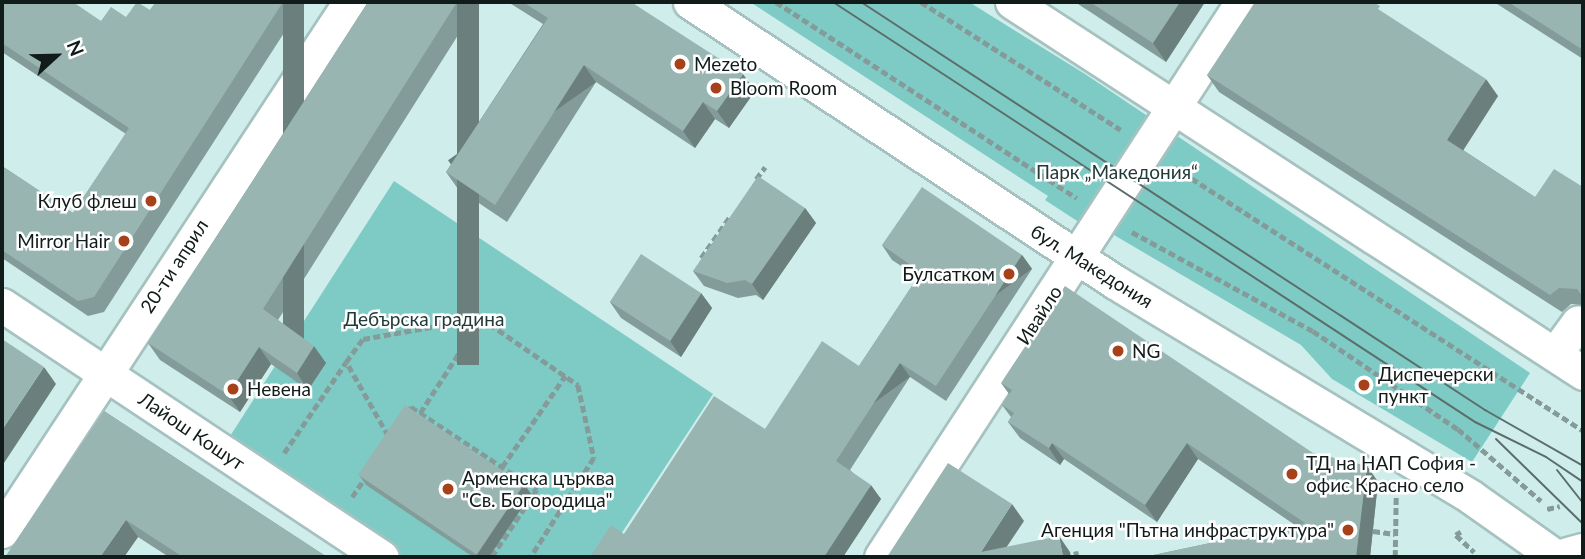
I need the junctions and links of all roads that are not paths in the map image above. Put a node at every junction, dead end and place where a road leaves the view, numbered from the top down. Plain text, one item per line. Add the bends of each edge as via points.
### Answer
1 (350, 2) edge
2 (690, 2) edge
3 (1012, 2) edge
4 (1242, 2) edge
5 (1175, 106) junction
6 (1077, 257) junction
7 (2, 305) edge
8 (1577, 322) dead end
9 (1555, 354) junction
10 (104, 372) junction
11 (1583, 373) edge
12 (1501, 520) junction
13 (2, 531) edge
14 (1583, 553) edge
15 (382, 557) edge
16 (881, 557) edge
17 (1511, 557) edge
18 (1556, 557) edge
19 (1568, 557) edge

1 - 10 street, 20-ти април
2 - 6 street, бул. Македония
3 - 5 street
4 - 5 street, Ивайло
5 - 6 street, Ивайло
5 - 9 street
6 - 12 street, бул. Македония via 1471,497
6 - 16 street, Ивайло
7 - 10 street, Лайош Кошут
8 - 9 street
9 - 11 street
10 - 13 street, 20-ти април
10 - 15 street, Лайош Кошут
12 - 17 street
12 - 18 street, бул. Македония
14 - 19 main road

